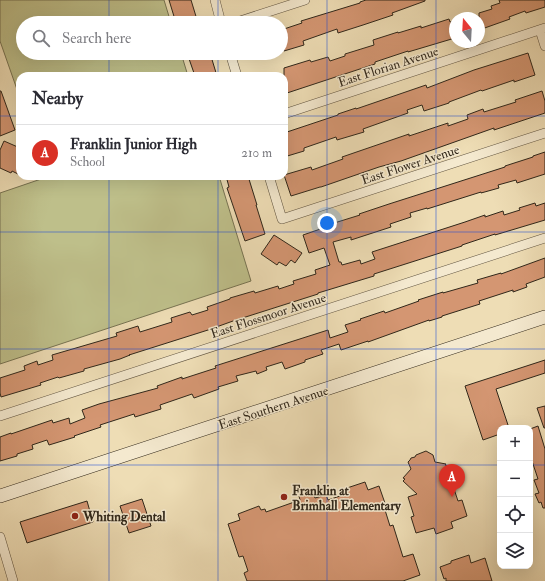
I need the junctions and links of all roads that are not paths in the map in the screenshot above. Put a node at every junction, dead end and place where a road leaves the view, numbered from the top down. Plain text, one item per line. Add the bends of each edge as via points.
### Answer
1 (214, 0) edge
2 (305, 0) edge
3 (219, 16) edge
4 (256, 16) edge
5 (542, 29) edge
6 (545, 46) edge
7 (232, 60) edge
8 (236, 72) edge
9 (288, 113) edge
10 (545, 133) edge
11 (269, 180) edge
12 (545, 238) edge
13 (545, 317) edge
14 (0, 416) edge
15 (0, 496) edge
16 (0, 537) edge
17 (13, 581) edge

1 - 3 street
2 - 4 street
5 - 6 street
5 - 9 street, East Florian Avenue
7 - 8 street
10 - 11 street, East Flower Avenue via 282,219
12 - 14 street, East Flossmoor Avenue
13 - 15 main road, East Southern Avenue
16 - 17 street

